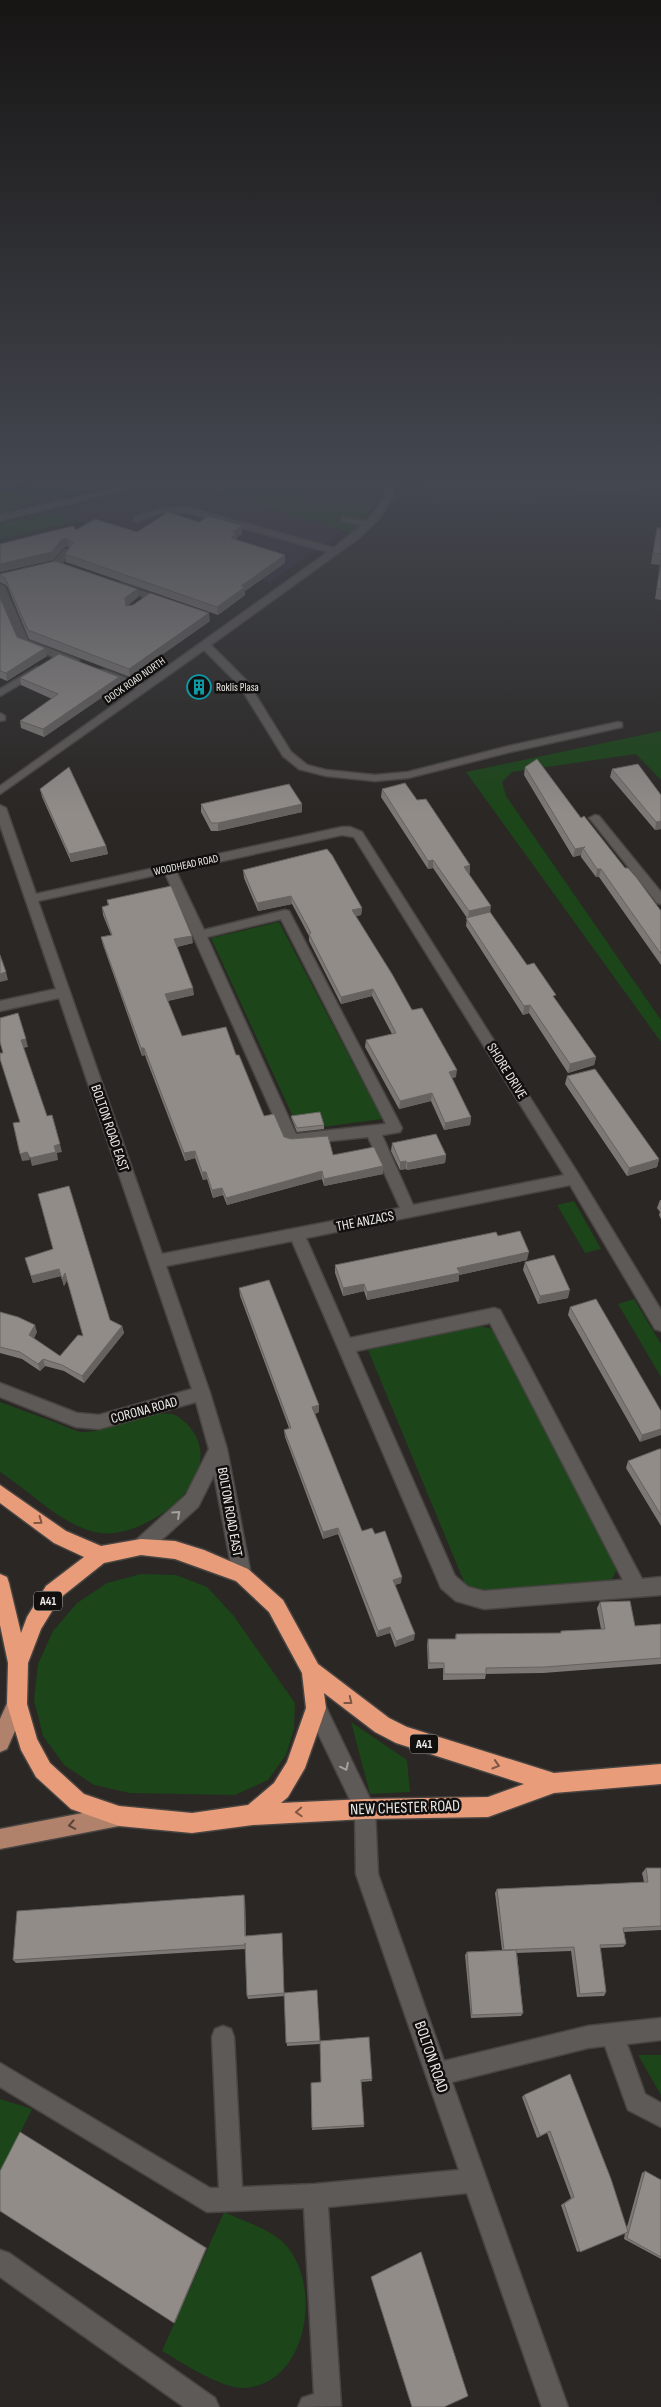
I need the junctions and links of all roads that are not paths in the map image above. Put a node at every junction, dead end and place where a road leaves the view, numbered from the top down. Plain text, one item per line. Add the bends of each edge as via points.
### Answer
1 (1, 589) edge
2 (130, 589) edge
3 (282, 589) edge
4 (149, 596) junction
5 (176, 605) edge
6 (136, 606) edge
7 (205, 645) junction
8 (58, 656) junction
9 (144, 688) junction
10 (0, 693) edge
11 (618, 725) dead end
12 (0, 791) edge
13 (0, 808) edge
14 (595, 818) dead end
15 (342, 831) joint
16 (169, 869) junction
17 (31, 899) junction
18 (661, 900) edge
19 (200, 934) junction
20 (64, 992) junction
21 (0, 1006) edge
22 (373, 1131) junction
23 (574, 1180) junction
24 (409, 1212) junction
25 (297, 1234) junction
26 (155, 1262) junction
27 (661, 1324) edge
28 (346, 1346) junction
29 (0, 1390) edge
30 (202, 1394) junction
31 (218, 1449) junction
32 (0, 1493) edge
33 (141, 1547) junction
34 (100, 1555) junction
35 (242, 1575) junction
36 (0, 1583) edge
37 (661, 1586) edge
38 (637, 1588) junction
39 (18, 1663) junction
40 (311, 1671) junction
41 (17, 1704) junction
42 (316, 1708) junction
43 (0, 1742) edge
44 (661, 1774) edge
45 (554, 1783) junction
46 (365, 1809) junction
47 (253, 1815) junction
48 (120, 1816) junction
49 (0, 1839) edge
50 (661, 2028) edge
51 (612, 2034) junction
52 (222, 2037) dead end
53 (0, 2074) edge
54 (437, 2074) junction
55 (661, 2116) edge
56 (474, 2180) junction
57 (315, 2196) junction
58 (231, 2199) junction
59 (0, 2262) edge
60 (206, 2407) edge
61 (311, 2407) edge
62 (555, 2407) edge

1 - 8 street via 24,642
2 - 4 street
3 - 7 street, DOCK ROAD NORTH
4 - 5 street
4 - 6 street
7 - 9 street, DOCK ROAD NORTH
7 - 11 street via 243,683 287,754 303,767 326,773 375,778 408,775
8 - 9 street
8 - 10 street
9 - 12 street, DOCK ROAD NORTH
13 - 17 street, BOLTON ROAD EAST
14 - 18 street
15 - 16 street, WOODHEAD ROAD
15 - 23 street, SHORE DRIVE via 358,835
16 - 17 street, WOODHEAD ROAD
16 - 19 street
17 - 20 street, BOLTON ROAD EAST
19 - 22 street via 291,1140
19 - 22 street via 285,914 395,1128
20 - 21 street
20 - 26 street, BOLTON ROAD EAST
22 - 24 street
23 - 24 street, THE ANZACS
23 - 27 street, SHORE DRIVE
24 - 25 street, THE ANZACS
25 - 26 street, THE ANZACS
25 - 28 street
26 - 30 street, BOLTON ROAD EAST
28 - 38 street via 448,1582 464,1596 484,1600
28 - 38 street via 494,1315
29 - 30 street, CORONA ROAD via 76,1420 99,1422
30 - 31 street, BOLTON ROAD EAST
33 -> 31 street, BOLTON ROAD EAST via 192,1501
31 - 35 street, BOLTON ROAD EAST
32 -> 34 highway via 60,1536
33 - 34 highway, A41
33 - 35 highway, A41 via 175,1550
34 - 39 highway, A41 via 53,1592 34,1623
35 - 40 highway, A41 via 276,1606
36 - 39 highway, A41
37 - 38 street
39 - 41 highway, A41
40 - 42 highway, A41
40 -> 45 highway, NEW CHESTER ROAD / A41 via 382,1725 403,1736
41 - 43 main road
41 - 48 highway, A41 via 28,1743 43,1770 78,1802
42 -> 46 street, BOLTON ROAD
42 - 47 highway, A41 via 295,1768 281,1790
44 - 45 highway, NEW CHESTER ROAD / A41
45 - 46 highway, NEW CHESTER ROAD / A41 via 488,1807
46 -> 47 highway, NEW CHESTER ROAD / A41
46 - 54 street, BOLTON ROAD via 367,1874
47 - 48 highway, A41 via 192,1823
48 -> 49 main road
50 - 51 street
51 - 54 street
51 - 55 street via 636,2102
52 - 58 street
53 - 58 street via 207,2200
54 - 56 street, BOLTON ROAD
56 - 57 street
56 - 62 street, BOLTON ROAD
57 - 58 street
57 - 61 street via 328,2406
59 - 60 street

